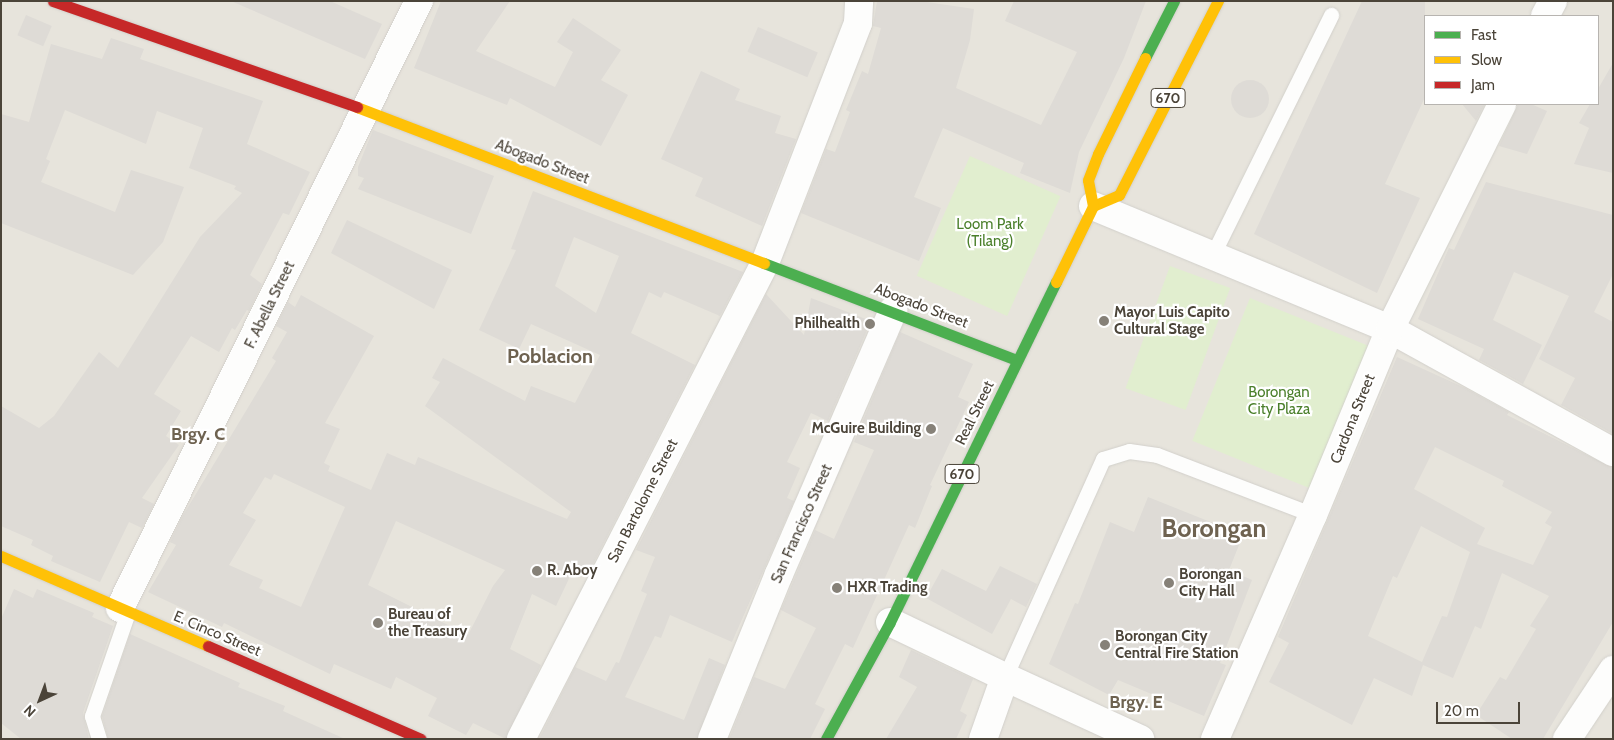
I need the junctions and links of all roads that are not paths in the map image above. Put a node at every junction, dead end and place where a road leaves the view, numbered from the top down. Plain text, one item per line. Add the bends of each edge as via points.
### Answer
1 (53, 1) edge
2 (419, 1) edge
3 (859, 1) edge
4 (1218, 1) edge
5 (1553, 1) edge
6 (1175, 8) edge
7 (1331, 15) dead end
8 (1546, 15) edge
9 (1502, 105) edge
10 (365, 110) junction
11 (1093, 206) junction
12 (1212, 256) junction
13 (765, 263) junction
14 (893, 310) junction
15 (1390, 329) junction
16 (1017, 360) junction
17 (1613, 452) edge
18 (1313, 515) junction
19 (1, 556) edge
20 (124, 610) junction
21 (890, 622) junction
22 (1613, 670) edge
23 (1005, 677) junction
24 (99, 739) edge
25 (421, 739) edge
26 (521, 739) edge
27 (712, 739) edge
28 (826, 739) edge
29 (982, 739) edge
30 (1140, 739) edge
31 (1215, 739) edge
32 (1567, 739) edge

1 - 10 street, Abogado Street
2 - 10 street, F. Abella Street
3 - 13 street, San Bartolome Street via 858,23
4 - 11 street, 670 via 1201,23 1119,195
5 - 8 street
6 - 11 street, 670 via 1098,154 1088,180
7 - 12 lane
9 - 15 street, Cardona Street
10 - 13 street, Abogado Street
10 - 20 street, F. Abella Street
11 - 12 street
11 - 16 street, Real Street / 670
12 - 15 street
13 - 14 street, Abogado Street
13 - 26 street, San Bartolome Street
14 - 16 street, Abogado Street
14 - 27 street, San Francisco Street
15 - 17 street
15 - 18 street, Cardona Street
16 - 21 street, Real Street / 670
18 - 23 lane via 1157,456 1129,451 1103,459
18 - 31 street, Cardona Street
19 - 20 street, E. Cinco Street
20 - 24 lane via 92,716
20 - 25 street, E. Cinco Street
21 - 23 street
21 - 28 street, Real Street / 670
22 - 32 street
23 - 29 street
23 - 30 street

